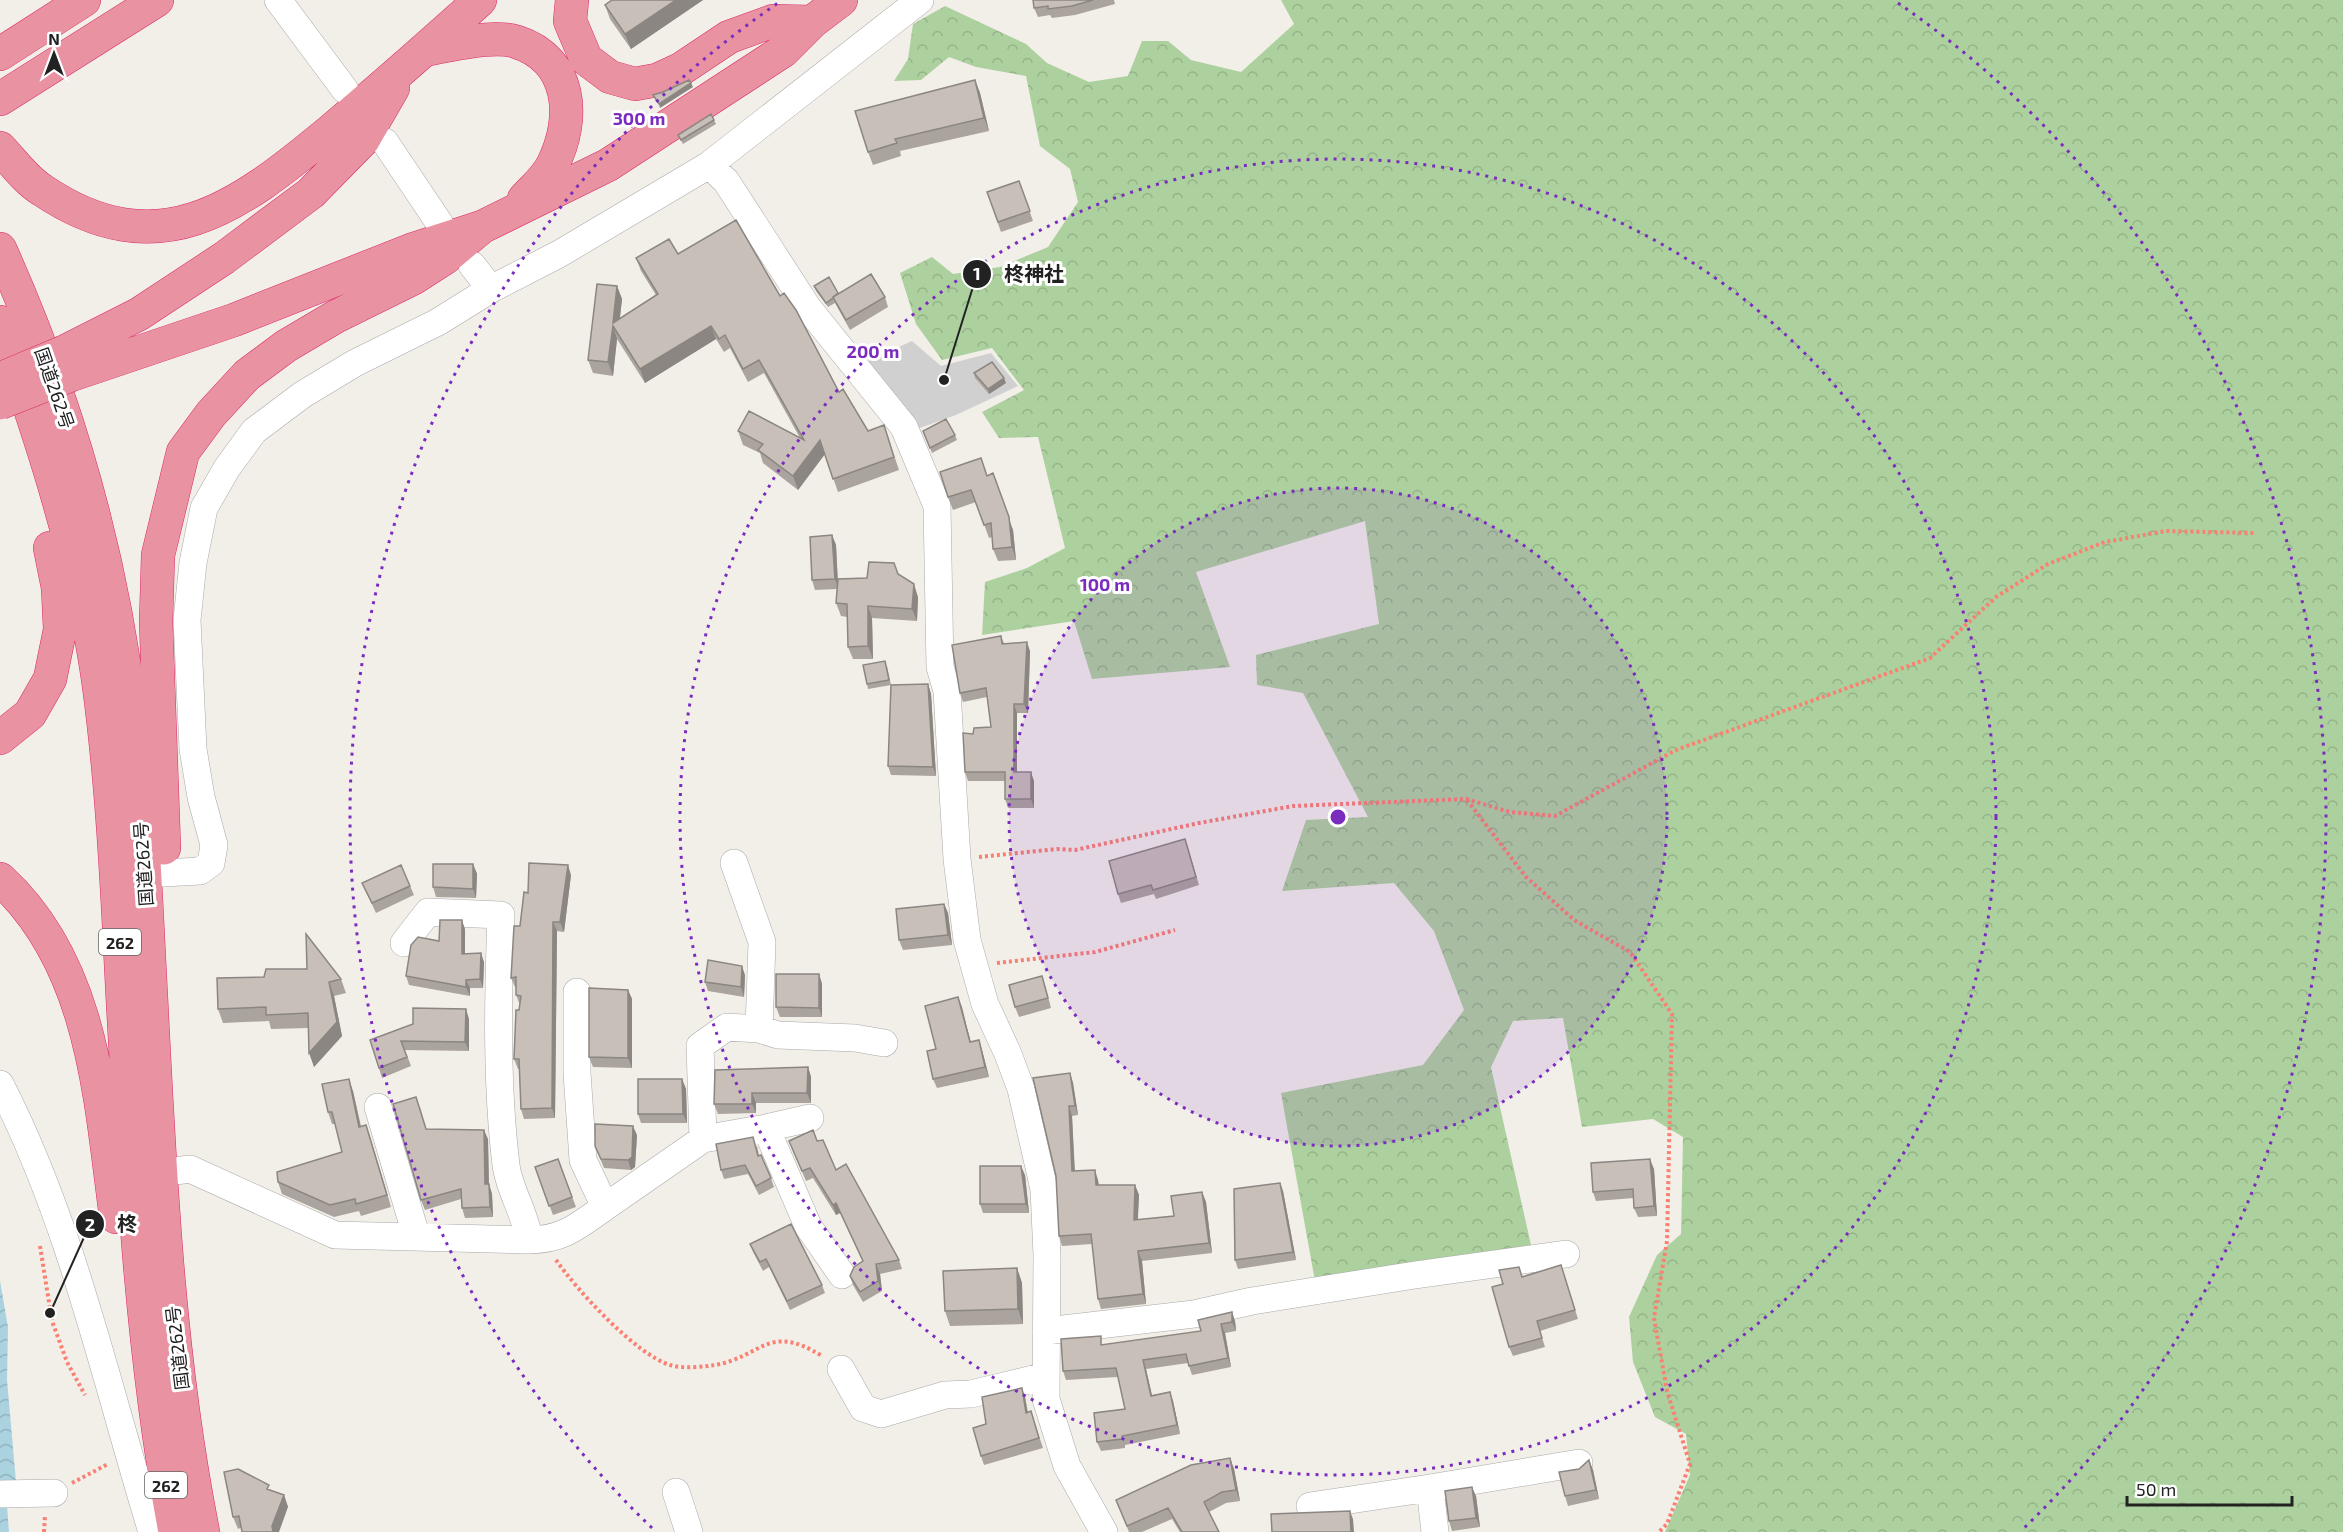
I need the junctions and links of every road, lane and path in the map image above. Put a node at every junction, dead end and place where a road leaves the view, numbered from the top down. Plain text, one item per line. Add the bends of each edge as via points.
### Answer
1 (84, 0) edge
2 (157, 0) edge
3 (278, 0) edge
4 (480, 0) edge
5 (572, 0) edge
6 (841, 0) edge
7 (920, 0) edge
8 (812, 22) junction
9 (0, 54) edge
10 (415, 58) junction
11 (345, 90) dead end
12 (0, 99) edge
13 (385, 142) dead end
14 (0, 148) edge
15 (709, 165) junction
16 (513, 211) junction
17 (440, 224) dead end
18 (482, 227) junction
19 (0, 249) edge
20 (472, 265) dead end
21 (491, 290) junction
22 (0, 322) edge
23 (67, 363) junction
24 (0, 379) edge
25 (0, 403) edge
26 (46, 454) junction
27 (2254, 533) dead end
28 (0, 738) edge
29 (1466, 798) junction
30 (957, 860) junction
31 (734, 863) dead end
32 (155, 874) junction
33 (0, 879) edge
34 (1175, 930) dead end
35 (404, 943) dead end
36 (974, 970) junction
37 (577, 992) dead end
38 (759, 1029) junction
39 (884, 1043) dead end
40 (0, 1084) edge
41 (378, 1107) dead end
42 (810, 1118) dead end
43 (766, 1128) junction
44 (703, 1139) junction
45 (160, 1173) junction
46 (604, 1207) junction
47 (416, 1235) junction
48 (540, 1240) junction
49 (39, 1241) dead end
50 (1566, 1254) dead end
51 (842, 1275) dead end
52 (1046, 1331) junction
53 (841, 1369) joint
54 (1046, 1377) junction
55 (90, 1404) dead end
56 (159, 1437) junction
57 (1579, 1463) dead end
58 (1430, 1488) junction
59 (48, 1492) dead end
60 (676, 1492) dead end
61 (0, 1494) edge
62 (1310, 1506) dead end
63 (1095, 1530) edge
64 (152, 1532) edge
65 (175, 1532) edge
66 (203, 1532) edge
67 (689, 1532) edge
68 (1435, 1532) edge
69 (1659, 1532) edge

1 - 9 highway
2 - 12 highway
3 - 11 street
4 - 10 highway
5 - 8 highway via 570,21 586,59 610,77 634,84 657,80 729,37 773,21
6 - 8 highway
7 - 15 street
8 - 16 highway via 783,51 608,165
10 - 14 highway via 276,176 234,204 185,223 131,227 86,216 40,189
10 - 16 highway via 469,41 516,41 552,63 565,92 567,131 553,165
10 - 23 highway via 363,140 311,193 224,258
13 - 17 street
15 - 21 street via 569,249
15 - 30 street via 726,181 808,308 904,427 937,506 940,667 947,691
16 - 18 highway
18 - 23 highway via 411,250 234,320
18 - 32 highway via 414,279 335,317 247,375 183,452 158,555
19 - 32 highway, 国道262号 via 27,308 60,399 96,527 116,613
20 - 21 street
21 - 32 street via 302,395 255,432 226,468 204,508 187,620 194,749 214,845 211,863 200,871
22 - 26 highway, 国道262号 / 262
23 - 24 highway, bridge
23 - 25 highway, bridge
26 - 28 highway via 46,527 58,588 60,630 50,679 30,714
26 - 56 highway, 国道262号 / 262 via 80,580 98,678 108,764 136,1218
27 - 29 path via 2166,531 2105,542 2048,564 1996,597 1930,658 1676,750 1555,816 1510,812
29 - 30 path via 1293,806 1075,850
29 - 69 path via 1526,877 1574,920 1630,952 1672,1014 1667,1241 1654,1318 1667,1391 1690,1464 1667,1524
30 - 36 street
31 - 38 street via 762,942
32 - 45 highway, 国道262号 / 262 via 148,939
33 - 56 highway via 39,926 68,973 88,1033 129,1315
34 - 36 path via 1095,952 985,964
35 - 48 street via 428,912 501,915 497,1008 506,1167 527,1227
36 - 52 street via 1021,1089 1044,1189
37 - 46 street via 583,1160
38 - 39 street via 778,1035
38 - 44 street via 727,1027 700,1046
40 - 64 street via 53,1210
41 - 47 street
42 - 43 street
43 - 44 street
43 - 51 street via 808,1226
44 - 46 street
45 - 47 street via 190,1169 335,1235
45 - 66 highway, 国道262号 / 262 via 177,1355
46 - 48 street via 566,1233
47 - 48 street
48 - 53 path via 605,1316 646,1351 669,1364 687,1368 717,1365 769,1342 787,1342 810,1349
49 - 55 path via 52,1321 67,1362
50 - 52 street via 1252,1301 1194,1314
52 - 54 street
53 - 54 street via 863,1407 881,1414 945,1395 971,1394
54 - 63 street via 1046,1399 1067,1466
56 - 65 highway, 国道262号 / 262
57 - 58 street
58 - 62 street
58 - 68 street
59 - 61 street
60 - 67 street

